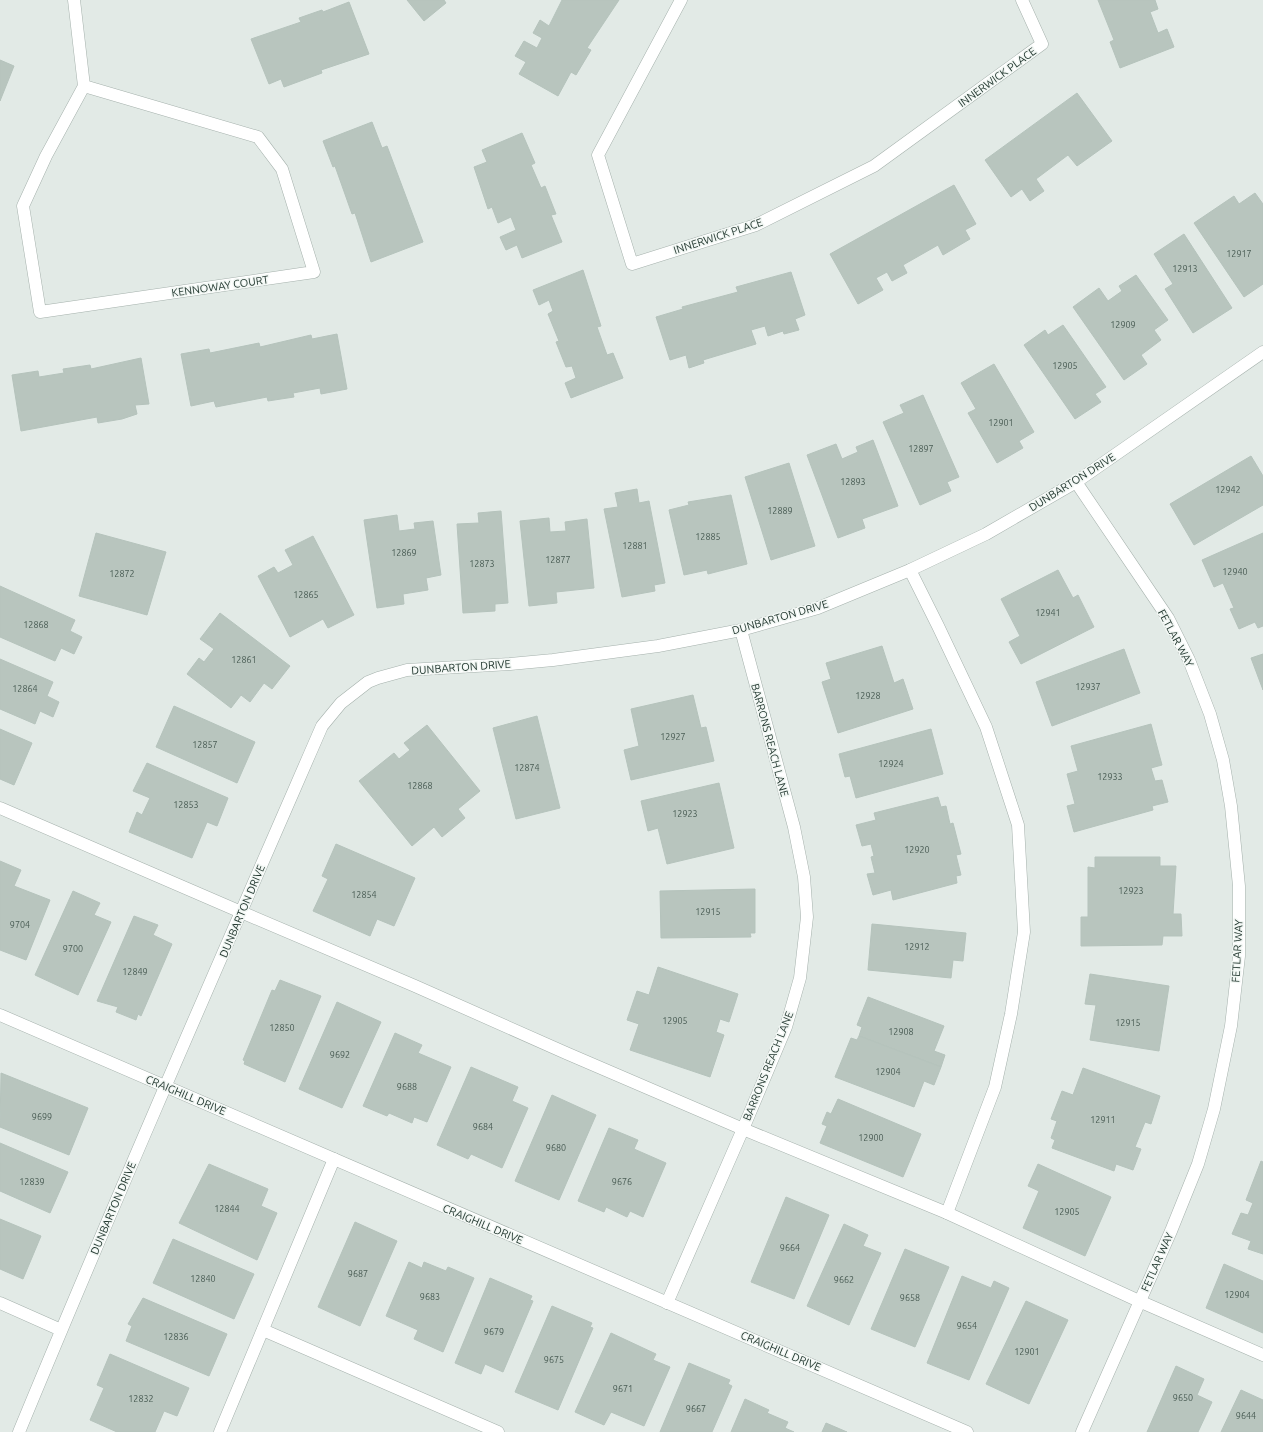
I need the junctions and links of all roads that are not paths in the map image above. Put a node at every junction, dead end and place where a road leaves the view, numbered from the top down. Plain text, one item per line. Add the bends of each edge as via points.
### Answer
1 (74, 0) edge
2 (681, 0) edge
3 (1022, 0) edge
4 (84, 86) junction
5 (1263, 352) edge
6 (1076, 482) junction
7 (910, 570) junction
8 (741, 630) junction
9 (0, 808) edge
10 (241, 912) junction
11 (0, 1014) edge
12 (166, 1086) junction
13 (743, 1129) junction
14 (334, 1159) junction
15 (947, 1213) junction
16 (1139, 1301) junction
17 (0, 1303) edge
18 (667, 1303) junction
19 (61, 1330) junction
20 (263, 1330) junction
21 (1263, 1355) edge
22 (20, 1432) edge
23 (220, 1432) edge
24 (498, 1432) edge
25 (967, 1432) edge
26 (1082, 1432) edge

1 - 4 street
2 - 3 street, INNERWICK PLACE via 598,155 632,264 756,225 874,166 1042,44
4 - 4 street, KENNOWAY COURT via 46,156 23,206 40,312 314,272 282,169 258,137
5 - 6 street, DUNBARTON DRIVE
6 - 7 street, DUNBARTON DRIVE via 986,534
6 - 16 street, FETLAR WAY via 1168,618 1189,660 1210,714 1223,760 1231,806 1239,886 1239,956 1231,1026 1214,1109 1198,1164
7 - 8 street, DUNBARTON DRIVE via 818,608
7 - 15 street via 986,727 1018,825 1024,932 1011,1014 995,1087
8 - 10 street, DUNBARTON DRIVE via 658,646 553,660 407,670 368,682 341,703 322,726
8 - 13 street, BARRONS REACH LANE via 794,827 804,877 807,917 800,978 786,1027
9 - 10 street
10 - 12 street, DUNBARTON DRIVE
10 - 13 street
11 - 12 street, CRAIGHILL DRIVE
12 - 14 street, CRAIGHILL DRIVE
12 - 19 street, DUNBARTON DRIVE
13 - 15 street
13 - 18 street, BARRONS REACH LANE
14 - 18 street, CRAIGHILL DRIVE
14 - 20 street
15 - 16 street
16 - 21 street
16 - 26 street, FETLAR WAY
17 - 19 street
18 - 25 street, CRAIGHILL DRIVE
19 - 22 street, DUNBARTON DRIVE
20 - 23 street
20 - 24 street

